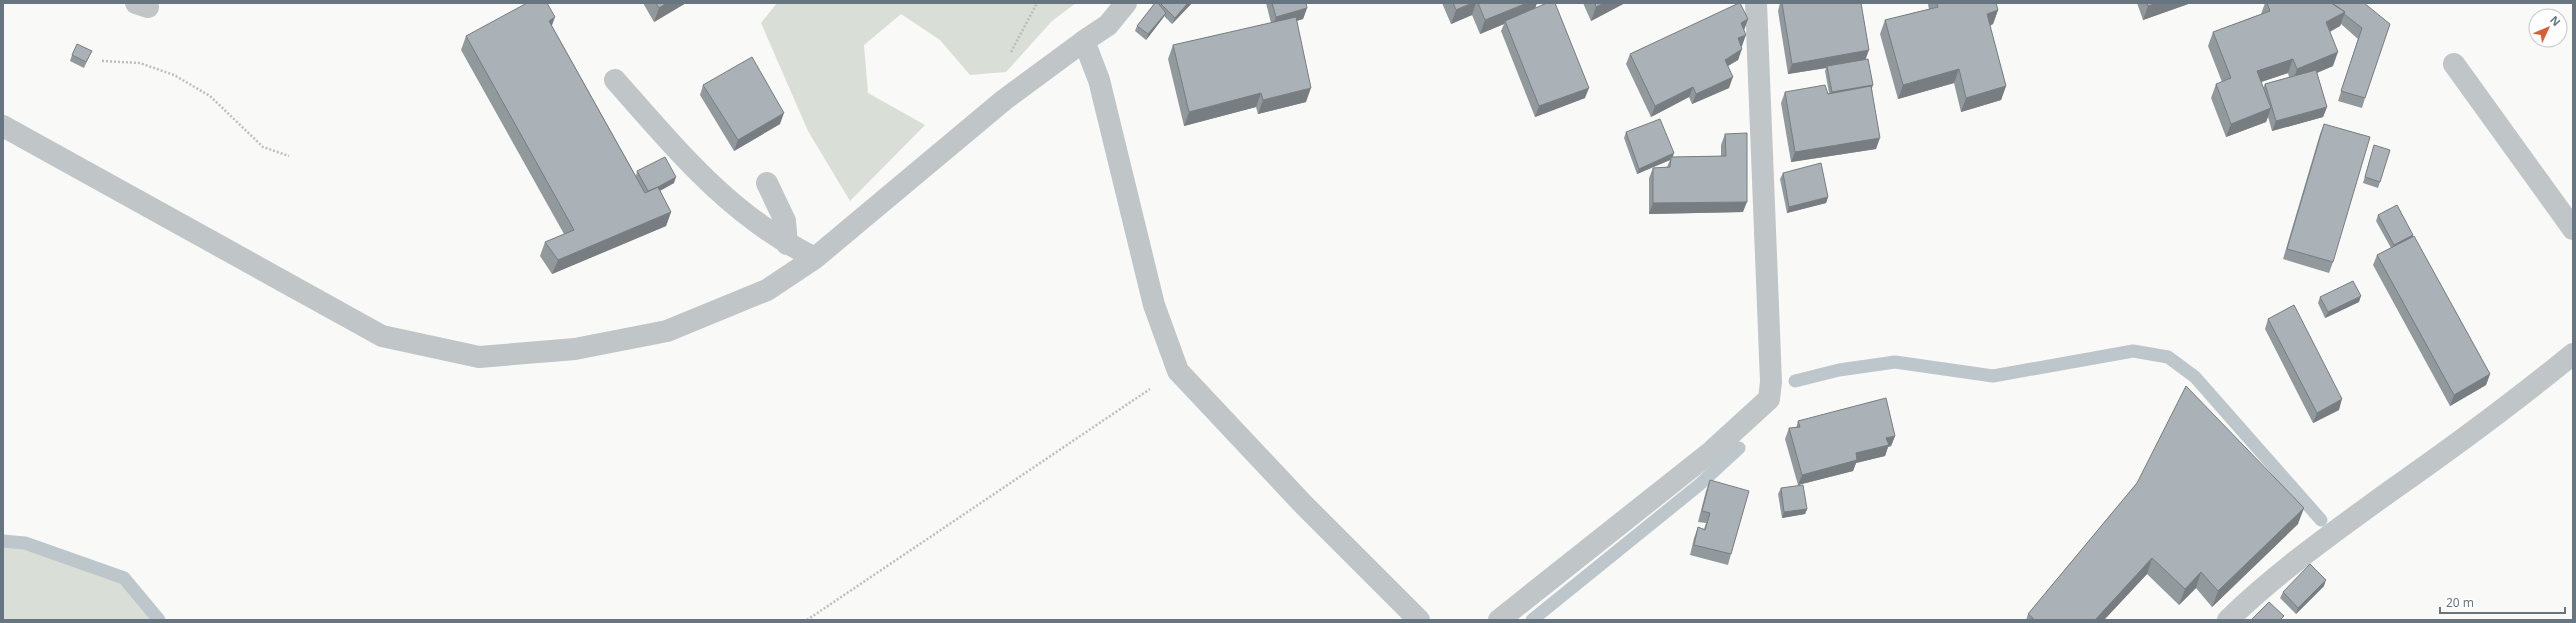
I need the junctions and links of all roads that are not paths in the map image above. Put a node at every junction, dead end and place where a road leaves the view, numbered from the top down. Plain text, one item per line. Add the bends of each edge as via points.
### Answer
1 (1126, 3) edge
2 (1756, 3) edge
3 (1084, 41) junction
4 (2454, 64) dead end
5 (615, 80) dead end
6 (3, 126) edge
7 (767, 183) dead end
8 (2573, 229) edge
9 (787, 244) junction
10 (815, 258) junction
11 (2573, 354) edge
12 (1419, 620) edge
13 (1499, 620) edge
14 (2228, 620) edge

1 - 3 street via 1108,25
2 - 13 street via 1771,374 1769,399 1712,451
3 - 10 street via 1004,100
3 - 12 street via 1099,80 1154,305 1178,371 1303,504
4 - 8 street
5 - 9 street via 690,165 749,218
6 - 10 street via 382,336 479,357 575,349 667,331 767,290
7 - 9 street via 784,221
9 - 10 street
11 - 14 street via 2511,404 2350,520 2255,593

